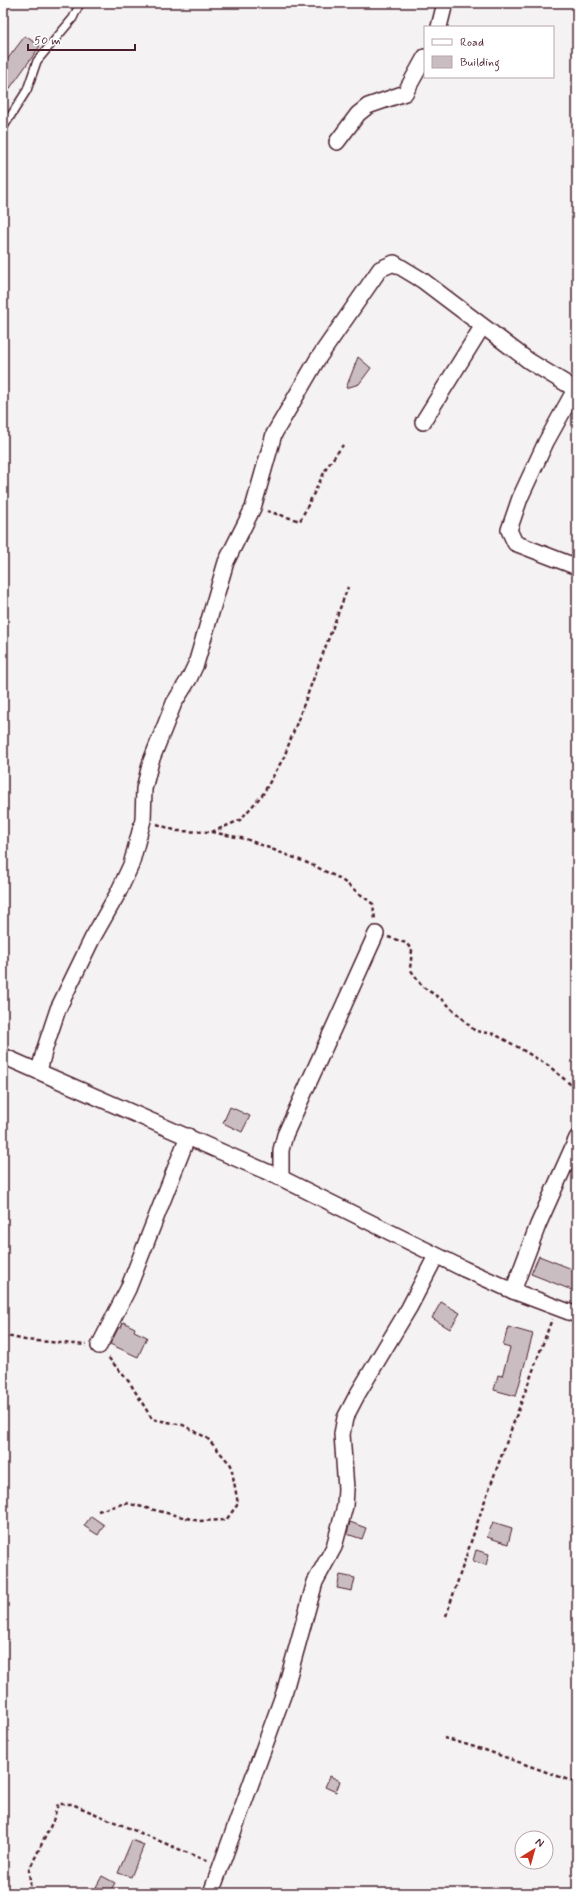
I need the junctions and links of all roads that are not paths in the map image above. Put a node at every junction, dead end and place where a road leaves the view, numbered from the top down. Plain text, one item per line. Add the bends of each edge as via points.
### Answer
1 (80, 3) edge
2 (445, 3) edge
3 (439, 26) edge
4 (424, 58) edge
5 (3, 128) edge
6 (337, 142) dead end
7 (482, 327) junction
8 (576, 388) edge
9 (423, 422) dead end
10 (577, 568) edge
11 (376, 934) road end
12 (3, 1056) edge
13 (39, 1071) junction
14 (188, 1136) junction
15 (577, 1138) edge
16 (281, 1178) junction
17 (436, 1256) junction
18 (513, 1291) junction
19 (577, 1315) edge
20 (99, 1346) road end
21 (211, 1893) edge

1 - 5 lane via 73,18 37,61 27,90
2 - 3 street
4 - 6 street via 405,93 368,106 358,114
7 - 8 street via 529,361
7 - 9 street
7 - 13 street via 422,280 394,263 380,269 317,360 274,434 253,508 226,562 196,664 174,703 161,734 144,789 143,820 131,865 58,1009
8 - 10 street via 546,442 520,498 509,530 515,543
11 - 16 street via 285,1135 281,1150
12 - 13 street
13 - 14 street
14 - 16 street
14 - 20 street via 128,1289
15 - 18 street via 538,1225
16 - 17 street
17 - 18 street
17 - 21 street via 345,1418 342,1434 345,1506 334,1547 315,1582 285,1690
18 - 19 street

